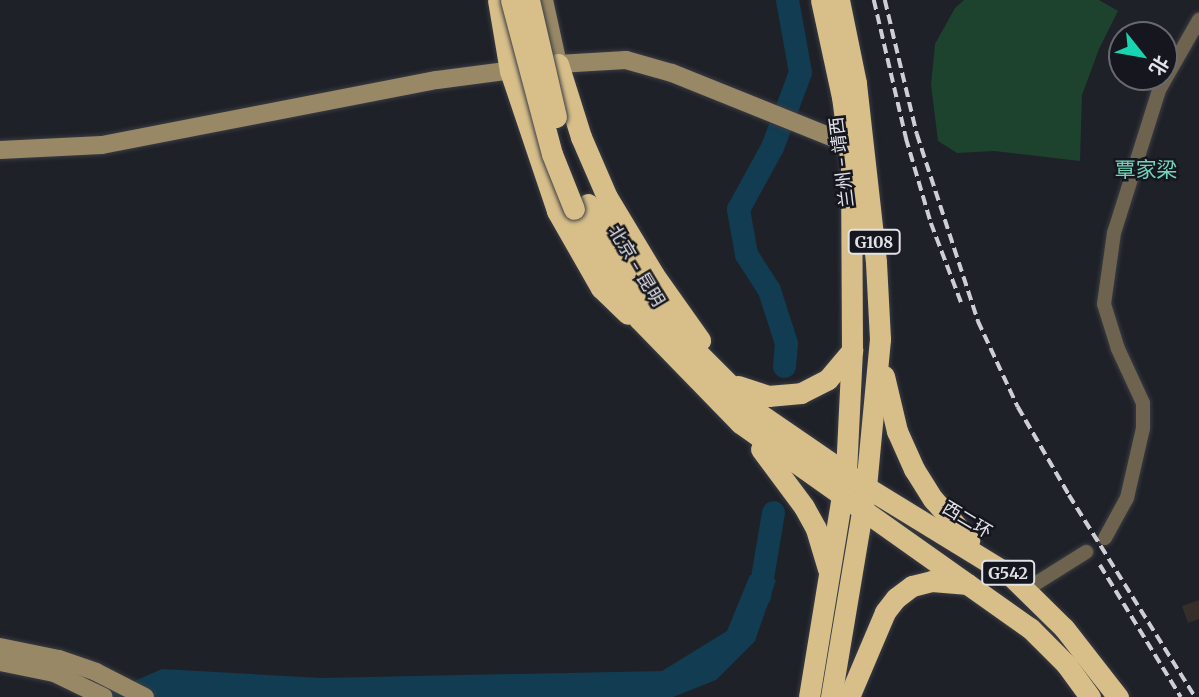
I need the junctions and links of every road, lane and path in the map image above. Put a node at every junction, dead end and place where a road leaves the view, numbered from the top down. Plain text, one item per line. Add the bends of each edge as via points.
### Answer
1 (498, 0) edge
2 (512, 0) edge
3 (529, 0) edge
4 (544, 0) edge
5 (821, 0) edge
6 (839, 0) edge
7 (1199, 20) edge
8 (558, 64) junction
9 (510, 71) junction
10 (849, 144) junction
11 (0, 150) edge
12 (581, 206) junction
13 (880, 339) junction
14 (852, 349) junction
15 (727, 379) junction
16 (705, 388) junction
17 (740, 423) junction
18 (846, 472) junction
19 (866, 487) junction
20 (841, 496) junction
21 (863, 509) junction
22 (1105, 538) dead end
23 (1086, 552) dead end
24 (984, 557) junction
25 (830, 575) junction
26 (972, 585) junction
27 (1027, 589) junction
28 (0, 647) edge
29 (0, 662) edge
30 (104, 697) edge
31 (145, 697) edge
32 (809, 697) edge
33 (831, 697) edge
34 (849, 697) edge
35 (1090, 697) edge
36 (1118, 697) edge

1 - 9 highway
2 - 12 highway, 北京 - 昆明, bridge via 552,154
3 - 12 highway, 北京 - 昆明, bridge
4 - 8 street
5 - 10 highway, 兰州 - 靖西 / G108
6 - 13 highway, 兰州 - 靖西 / G108 via 856,83 877,262
7 - 22 street via 1159,90 1114,233 1104,304 1143,403 1143,428 1127,498
8 - 9 street
8 - 10 street via 626,60 672,73
8 - 15 highway via 581,137 607,197 654,275
9 - 11 street via 436,79 102,145
9 - 16 highway via 556,211 601,288
10 - 14 highway, 兰州 - 靖西 / G108
12 - 15 highway, 北京 - 昆明 via 654,310
12 - 16 highway, 北京 - 昆明 via 639,319
13 - 19 highway, 兰州 - 靖西 / G108
13 - 24 highway via 885,385 906,453 933,499
14 - 15 highway via 828,379 790,396 757,394
14 - 18 highway, 兰州 - 靖西 / G108
15 - 18 highway, 北京 - 昆明 via 757,412
16 - 17 highway, 北京 - 昆明
17 - 20 highway, 北京 - 昆明
17 - 25 highway via 804,507
18 - 19 highway, 西二环
18 - 20 highway, G108
19 - 21 highway, G108
19 - 24 highway, 西二环 / G542
20 - 21 highway, 北京 - 昆明
20 - 25 highway, G108
21 - 26 highway, G542
21 - 33 highway, G108
23 - 27 street
24 - 27 highway, 西二环 / G542
25 - 32 highway, G108
26 - 34 highway via 932,581 912,586 896,598 885,612
26 - 35 highway, G542 via 1030,628 1066,664
27 - 36 highway, 西二环 / G542
28 - 31 street via 59,659
29 - 30 street via 54,673

